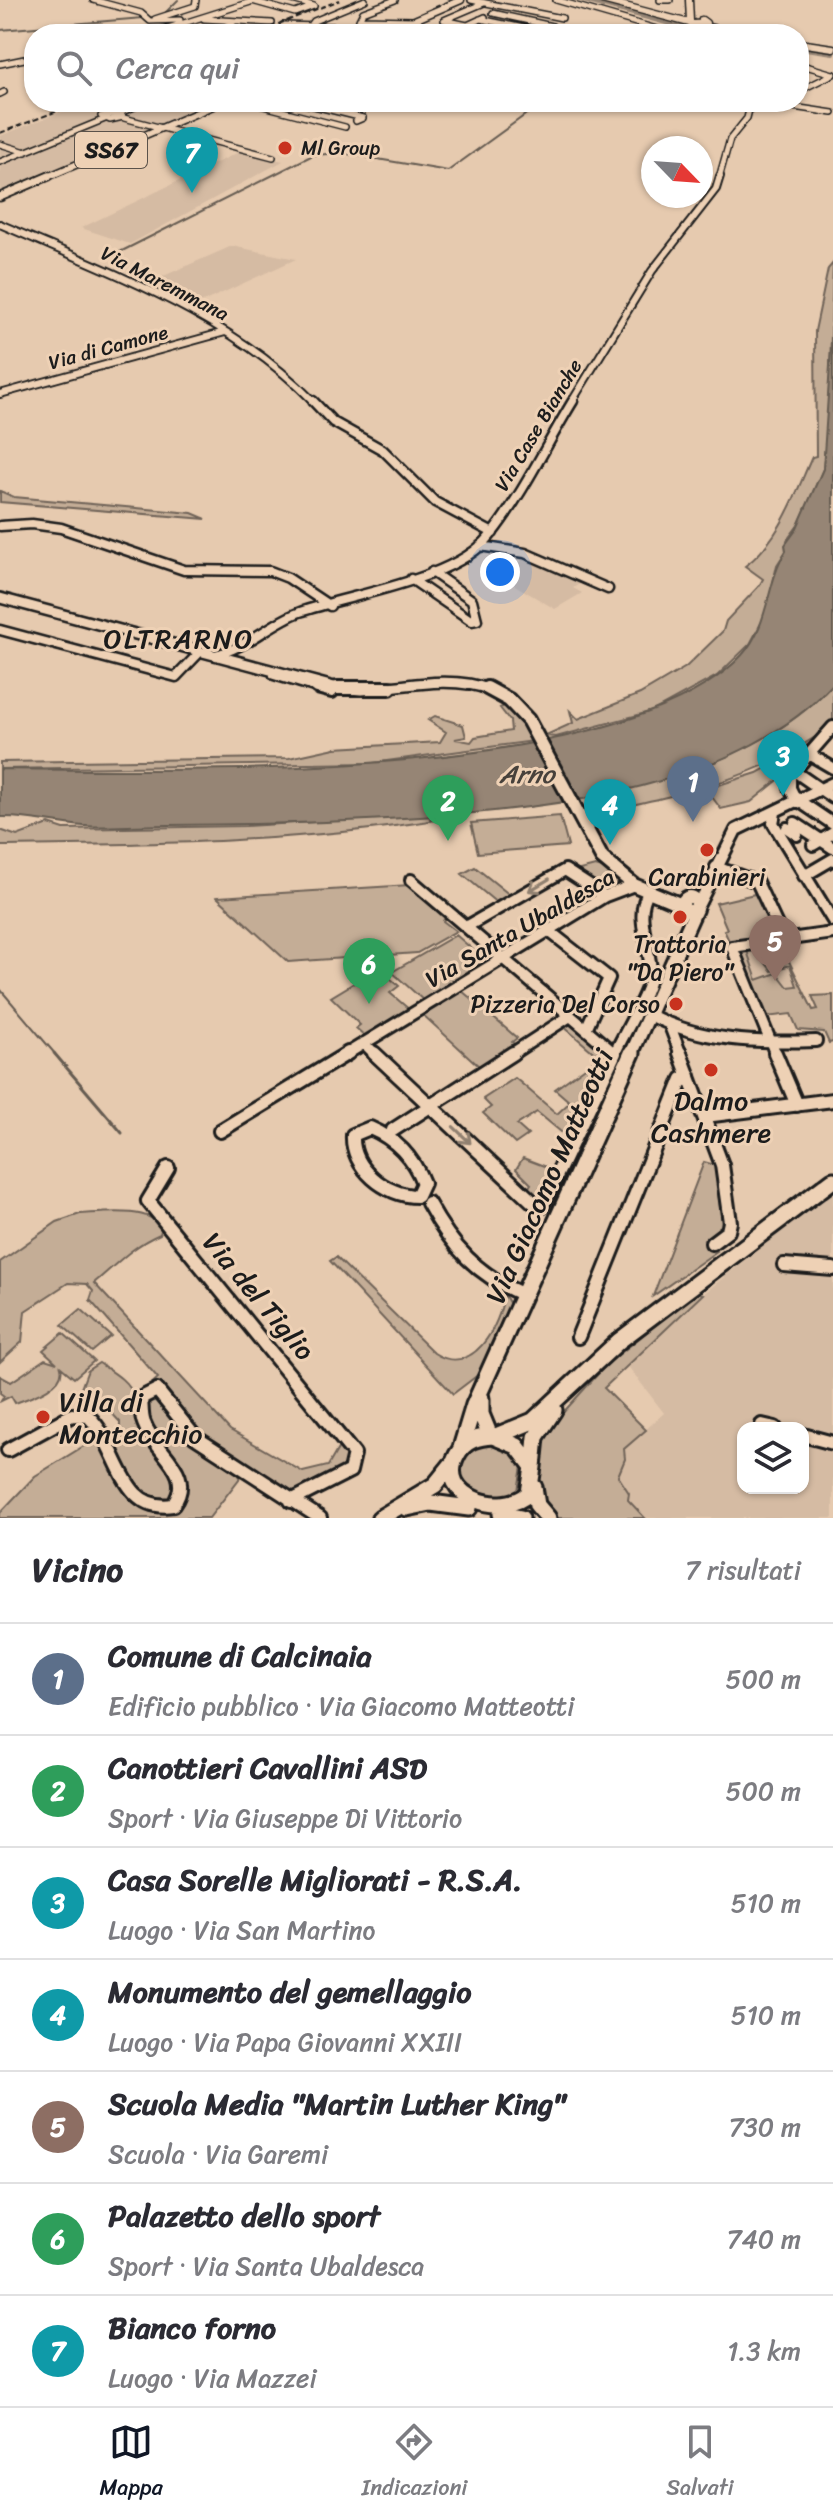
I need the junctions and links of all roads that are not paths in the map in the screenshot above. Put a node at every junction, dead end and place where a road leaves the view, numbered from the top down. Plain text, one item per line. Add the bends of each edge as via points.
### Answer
1 (93, 0) edge
2 (196, 0) edge
3 (290, 0) edge
4 (365, 0) edge
5 (395, 0) edge
6 (461, 0) edge
7 (471, 0) edge
8 (602, 0) edge
9 (660, 0) edge
10 (670, 0) edge
11 (254, 1) edge
12 (488, 1) edge
13 (557, 1) edge
14 (690, 3) edge
15 (270, 6) junction
16 (507, 7) junction
17 (493, 13) junction
18 (535, 13) junction
19 (562, 18) dead end
20 (196, 19) junction
21 (480, 19) junction
22 (148, 20) junction
23 (359, 20) junction
24 (414, 20) junction
25 (697, 22) junction
26 (233, 23) joint
27 (272, 23) dead end
28 (150, 24) edge
29 (191, 24) edge
30 (313, 24) edge
31 (357, 24) edge
32 (407, 24) edge
33 (462, 24) edge
34 (469, 24) edge
35 (502, 24) edge
36 (548, 24) edge
37 (639, 24) edge
38 (702, 24) edge
39 (809, 44) edge
40 (833, 48) edge
41 (24, 59) edge
42 (0, 64) edge
43 (809, 67) edge
44 (833, 74) edge
45 (809, 86) edge
46 (809, 110) edge
47 (104, 112) edge
48 (128, 112) edge
49 (199, 112) edge
50 (288, 112) edge
51 (339, 112) edge
52 (751, 112) edge
53 (833, 113) edge
54 (122, 115) junction
55 (106, 116) junction
56 (356, 121) dead end
57 (330, 123) junction
58 (345, 127) dead end
59 (162, 128) junction
60 (319, 128) dead end
61 (0, 147) edge
62 (26, 152) junction
63 (18, 155) junction
64 (273, 157) dead end
65 (0, 162) edge
66 (0, 197) edge
67 (0, 224) edge
68 (225, 332) junction
69 (0, 394) edge
70 (0, 526) edge
71 (493, 533) junction
72 (480, 546) junction
73 (432, 572) junction
74 (411, 579) junction
75 (608, 589) dead end
76 (0, 598) edge
77 (330, 606) junction
78 (0, 630) edge
79 (200, 652) junction
80 (235, 658) junction
81 (332, 692) dead end
82 (833, 728) edge
83 (809, 754) junction
84 (833, 768) edge
85 (794, 771) junction
86 (833, 783) edge
87 (821, 789) junction
88 (833, 798) edge
89 (798, 801) junction
90 (775, 813) junction
91 (822, 816) junction
92 (833, 824) edge
93 (742, 827) junction
94 (792, 829) junction
95 (833, 833) edge
96 (817, 843) junction
97 (833, 848) edge
98 (833, 859) edge
99 (822, 866) junction
100 (716, 867) junction
101 (833, 874) edge
102 (804, 876) junction
103 (411, 880) dead end
104 (634, 885) junction
105 (655, 893) junction
106 (605, 896) junction
107 (690, 904) junction
108 (833, 921) edge
109 (466, 927) junction
110 (549, 931) junction
111 (833, 933) edge
112 (783, 938) junction
113 (503, 959) junction
114 (650, 1015) junction
115 (570, 1016) junction
116 (670, 1026) junction
117 (586, 1029) junction
118 (816, 1041) dead end
119 (364, 1043) junction
120 (770, 1043) junction
121 (614, 1053) junction
122 (689, 1076) junction
123 (833, 1100) edge
124 (797, 1105) junction
125 (431, 1106) junction
126 (705, 1116) junction
127 (220, 1131) dead end
128 (393, 1136) junction
129 (168, 1168) dead end
130 (833, 1180) edge
131 (423, 1188) junction
132 (410, 1197) junction
133 (428, 1203) junction
134 (712, 1243) dead end
135 (784, 1265) dead end
136 (833, 1269) edge
137 (524, 1295) junction
138 (578, 1337) dead end
139 (485, 1382) junction
140 (565, 1393) junction
141 (493, 1436) junction
142 (809, 1437) edge
143 (833, 1443) edge
144 (8, 1450) dead end
145 (459, 1451) junction
146 (533, 1474) junction
147 (291, 1501) junction
148 (476, 1510) junction
149 (501, 1513) junction
150 (384, 1516) edge
151 (320, 1518) edge
152 (521, 1518) edge
153 (548, 1518) edge

1 - 22 street via 141,13
2 - 22 street via 195,6
3 - 15 street
3 - 15 street via 314,6 296,13
4 - 30 street
5 - 23 street via 364,12
6 - 24 main road
7 - 12 street
8 - 25 main road
9 - 10 street
11 - 15 street
11 - 20 street
12 - 16 street
12 - 33 street via 444,20
13 - 18 street
13 - 37 street
14 - 25 main road
14 - 25 main road
16 - 17 street
16 - 18 street
17 - 21 street
17 - 36 street
18 - 19 street
20 - 22 street
20 - 26 street
20 - 29 street
21 - 34 street
21 - 35 street
22 - 28 street
23 - 24 street
23 - 31 street
24 - 32 main road
25 - 38 main road
26 - 27 street
39 - 40 main road
41 - 42 street
43 - 44 street
44 - 45 street
46 - 53 street
47 - 55 street
48 - 54 street
49 - 59 main road, SS67
50 - 57 street
51 - 56 street via 363,118
52 - 71 street, Via Case Bianche via 730,139 716,189 652,271
54 - 55 street
54 - 59 street
55 - 62 street
57 - 58 street
57 - 60 street
59 - 64 street
59 - 66 main road, SS67
61 - 62 street
61 - 63 street
62 - 63 street
63 - 65 street
67 - 68 street, Via Maremmana via 122,276
68 - 69 street, Via di Camone
68 - 71 street, Via Maremmana via 282,369 333,422 383,450 435,502
70 - 77 street via 61,528 184,570 274,572
71 - 72 street, Via Case Bianche
72 - 73 street, Via Case Bianche
72 - 75 street via 525,553
73 - 74 street, Via Case Bianche
73 - 74 street via 472,600 477,620
74 - 77 street, Via Case Bianche
76 - 79 main road
77 - 80 street, Via Case Bianche via 276,621 245,643
78 - 79 street via 176,677
79 - 80 main road
80 - 81 street
80 - 104 main road via 348,690 429,681 474,686 512,703 525,715 602,858
82 - 83 street
83 - 84 street
83 - 85 street
85 - 87 street
85 - 89 street via 789,780
86 - 87 street
87 - 88 street
87 - 89 street
89 - 90 street
89 - 91 street
90 - 93 street
90 - 94 street via 772,820
91 - 92 street
91 - 94 street
93 - 94 street via 762,823
93 - 100 street via 732,834
94 - 96 street
94 - 102 street
95 - 96 street
96 - 97 street
98 - 99 street
99 - 101 street
99 - 102 street
100 - 107 street via 707,887
100 - 112 street via 757,882
102 - 108 street
103 - 109 street
104 - 105 main road
104 - 106 street, Via Santa Ubaldesca
105 - 107 main road
105 - 121 street via 643,900 642,912 653,971
106 -> 109 street via 565,870
106 - 110 street, Via Santa Ubaldesca
107 - 114 main road, Via Giacomo Matteotti via 689,927
109 - 113 street
110 - 113 street, Via Santa Ubaldesca
110 - 117 street via 609,978
111 - 112 street
112 - 120 street via 732,947
113 - 115 street
113 - 119 street, Via Santa Ubaldesca
114 - 116 street
114 - 137 main road, Via Giacomo Matteotti
115 - 117 street
115 - 125 street
116 - 120 street
116 - 122 street
117 - 121 street
118 - 120 street
119 - 125 street
119 - 127 street, Via Santa Ubaldesca
120 - 124 street
125 -> 121 street via 539,1207
122 - 126 street
122 - 138 street via 682,1079
123 - 124 street
124 - 126 street
125 - 128 street
126 - 134 street via 722,1165 730,1222 728,1231
128 - 131 street via 417,1167
128 - 132 street via 367,1128 356,1132 353,1151 389,1190
129 - 147 street, Via del Tiglio via 148,1201 354,1454 353,1465 343,1476
130 - 140 main road via 619,1341
131 - 132 street
131 - 133 street
132 - 133 street
133 - 137 street via 473,1269
135 - 136 street
137 - 139 main road, Via Giacomo Matteotti
139 - 141 main road via 481,1414
139 - 145 main road, Via Giacomo Matteotti
140 - 141 main road via 533,1421
140 - 146 main road via 538,1433
141 - 145 main road via 475,1439
141 - 146 main road via 521,1447
142 - 143 street
144 - 147 street via 72,1415 88,1416 109,1441 126,1498 140,1513 159,1515 176,1503 182,1485 140,1415 141,1398 157,1390 195,1437
145 - 148 main road via 452,1468 454,1487
145 - 150 main road via 440,1481
146 - 149 main road via 521,1504
146 - 153 main road via 537,1505
147 - 151 street
148 - 149 main road
148 - 150 main road via 431,1503
149 - 152 main road

